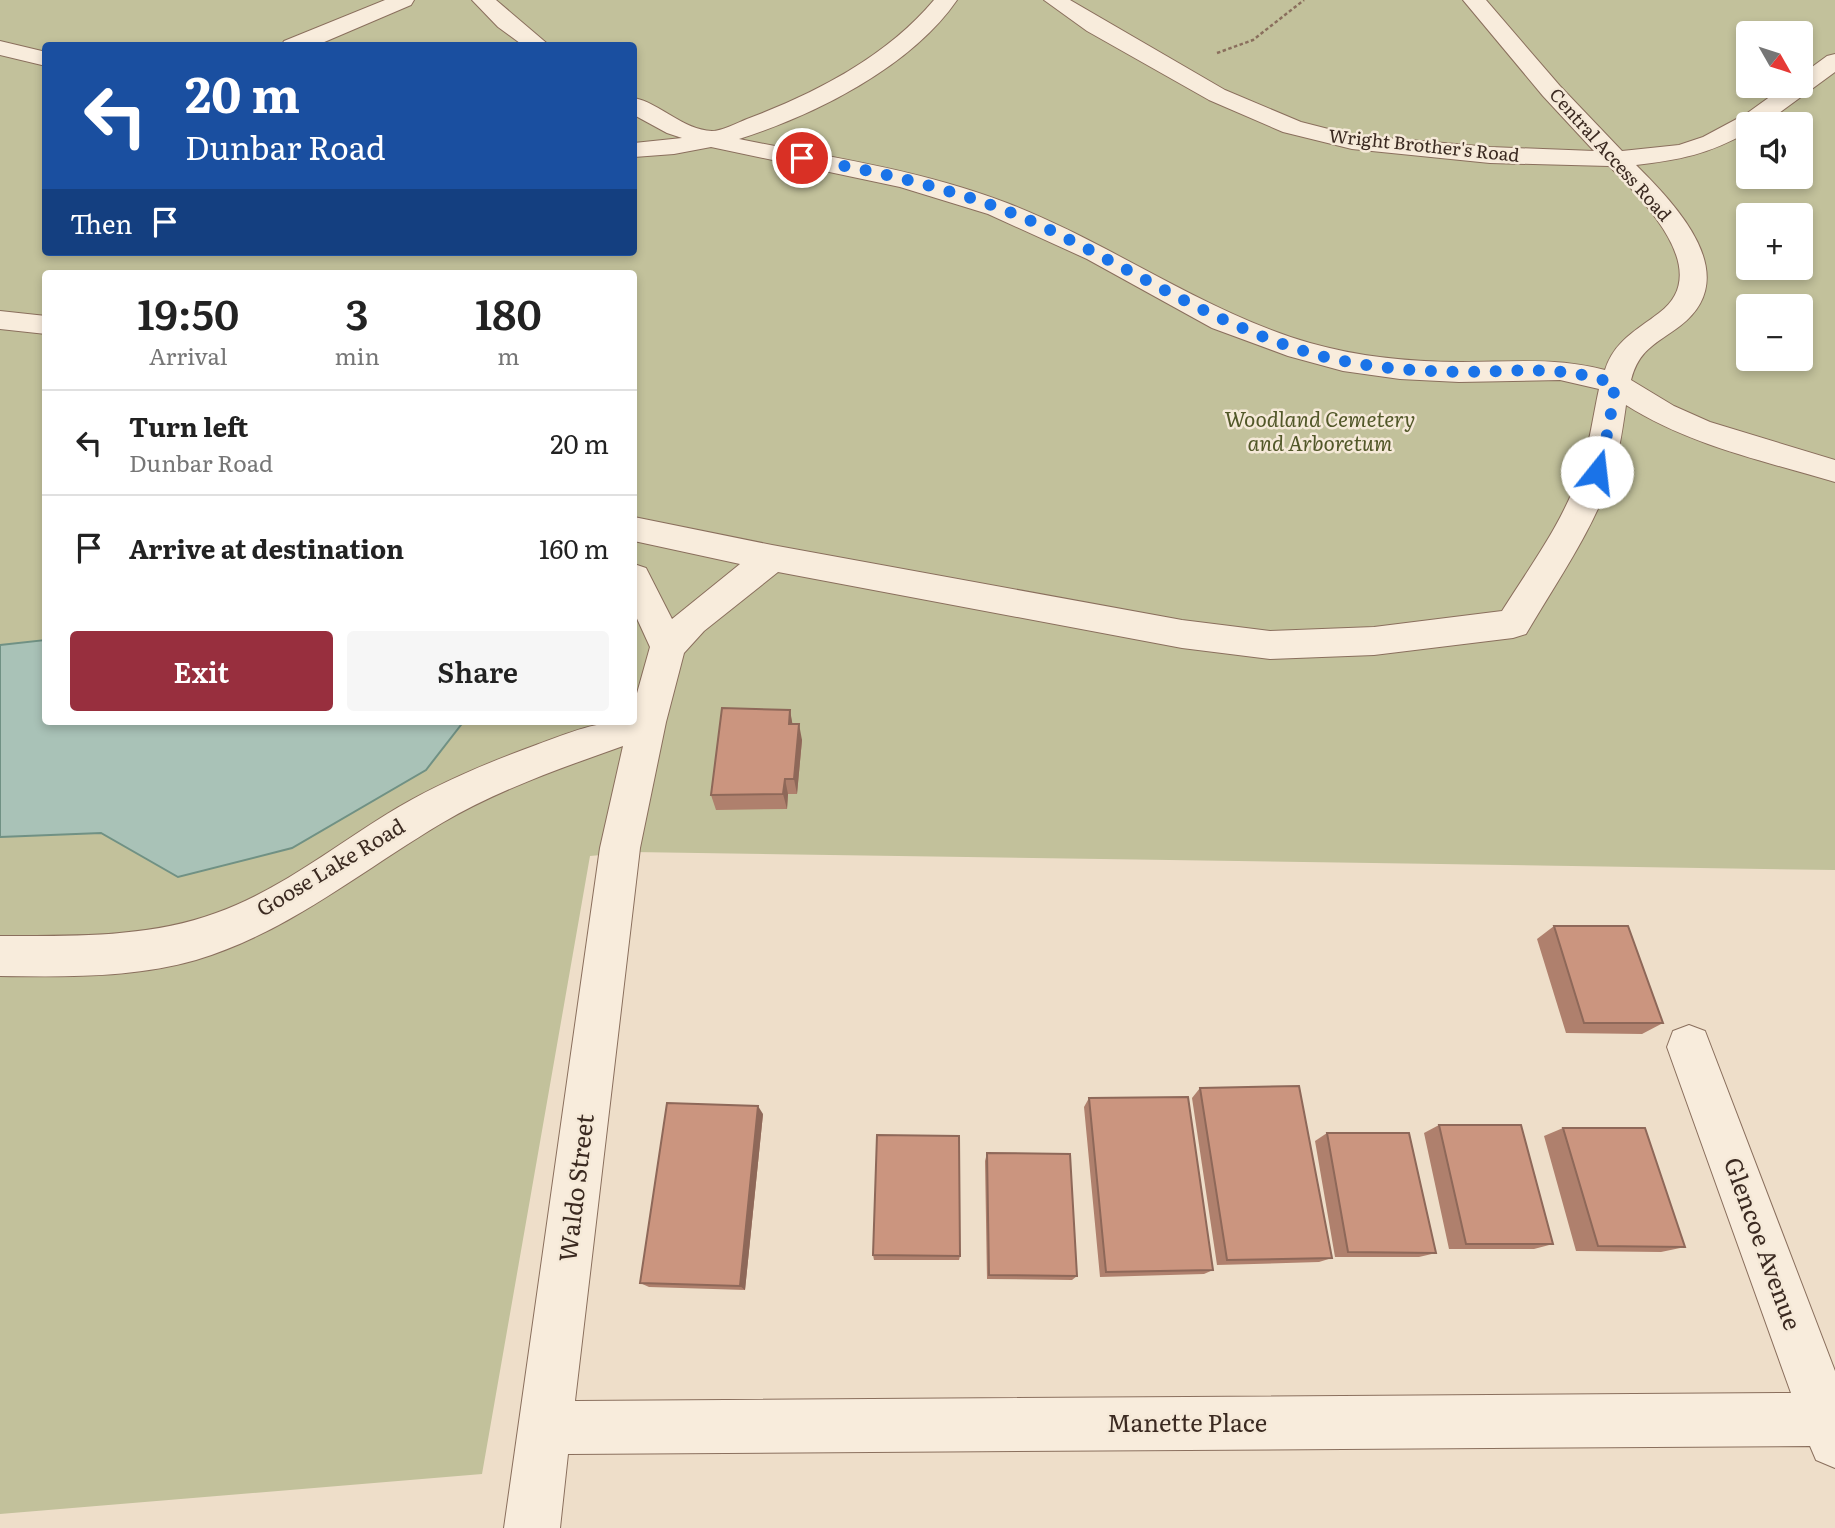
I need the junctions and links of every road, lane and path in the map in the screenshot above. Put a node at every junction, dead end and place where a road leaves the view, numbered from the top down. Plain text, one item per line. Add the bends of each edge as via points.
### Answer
1 (402, 0) edge
2 (483, 0) edge
3 (946, 0) edge
4 (1055, 0) edge
5 (1304, 0) edge
6 (1474, 0) edge
7 (303, 42) edge
8 (534, 42) edge
9 (0, 48) edge
10 (42, 58) edge
11 (1155, 60) junction
12 (1835, 61) edge
13 (637, 107) edge
14 (712, 139) junction
15 (637, 150) edge
16 (1616, 159) junction
17 (0, 320) edge
18 (42, 325) edge
19 (1615, 384) junction
20 (1835, 471) edge
21 (637, 530) edge
22 (772, 558) junction
23 (637, 583) edge
24 (668, 647) junction
25 (648, 722) junction
26 (0, 956) edge
27 (1689, 1047) dead end
28 (546, 1428) junction
29 (1831, 1430) edge
30 (532, 1528) edge

1 - 7 street
2 - 8 street
3 - 14 street via 922,29 884,60 775,116
4 - 11 street, Wright Brother's Road
5 - 11 path via 1233,51
6 - 16 street, Central Access Road
9 - 10 street
11 - 16 street, Wright Brother's Road via 1224,99 1330,138 1490,155
12 - 16 street, Wright Brother's Road via 1755,119 1712,142 1678,153
13 - 14 street via 676,128
14 - 15 street
14 - 19 street via 905,180 997,208 1097,253 1222,321 1320,356 1429,371 1560,370
16 - 19 street, Central Access Road via 1684,243 1693,279 1684,306 1635,344 1623,359
17 - 18 street
19 - 20 street via 1663,414 1699,429
19 - 22 street, Central Access Road via 1597,472 1513,624 1374,642 1270,645 1172,633
21 - 22 street
22 - 24 street via 691,621
23 - 24 street
24 - 25 street, Waldo Street
25 - 26 street, Goose Lake Road via 475,786 392,831 291,895 196,940 82,955
25 - 28 street, Waldo Street via 620,848
27 - 29 street, Glencoe Avenue
28 - 29 street, Manette Place
28 - 30 street, Waldo Street

